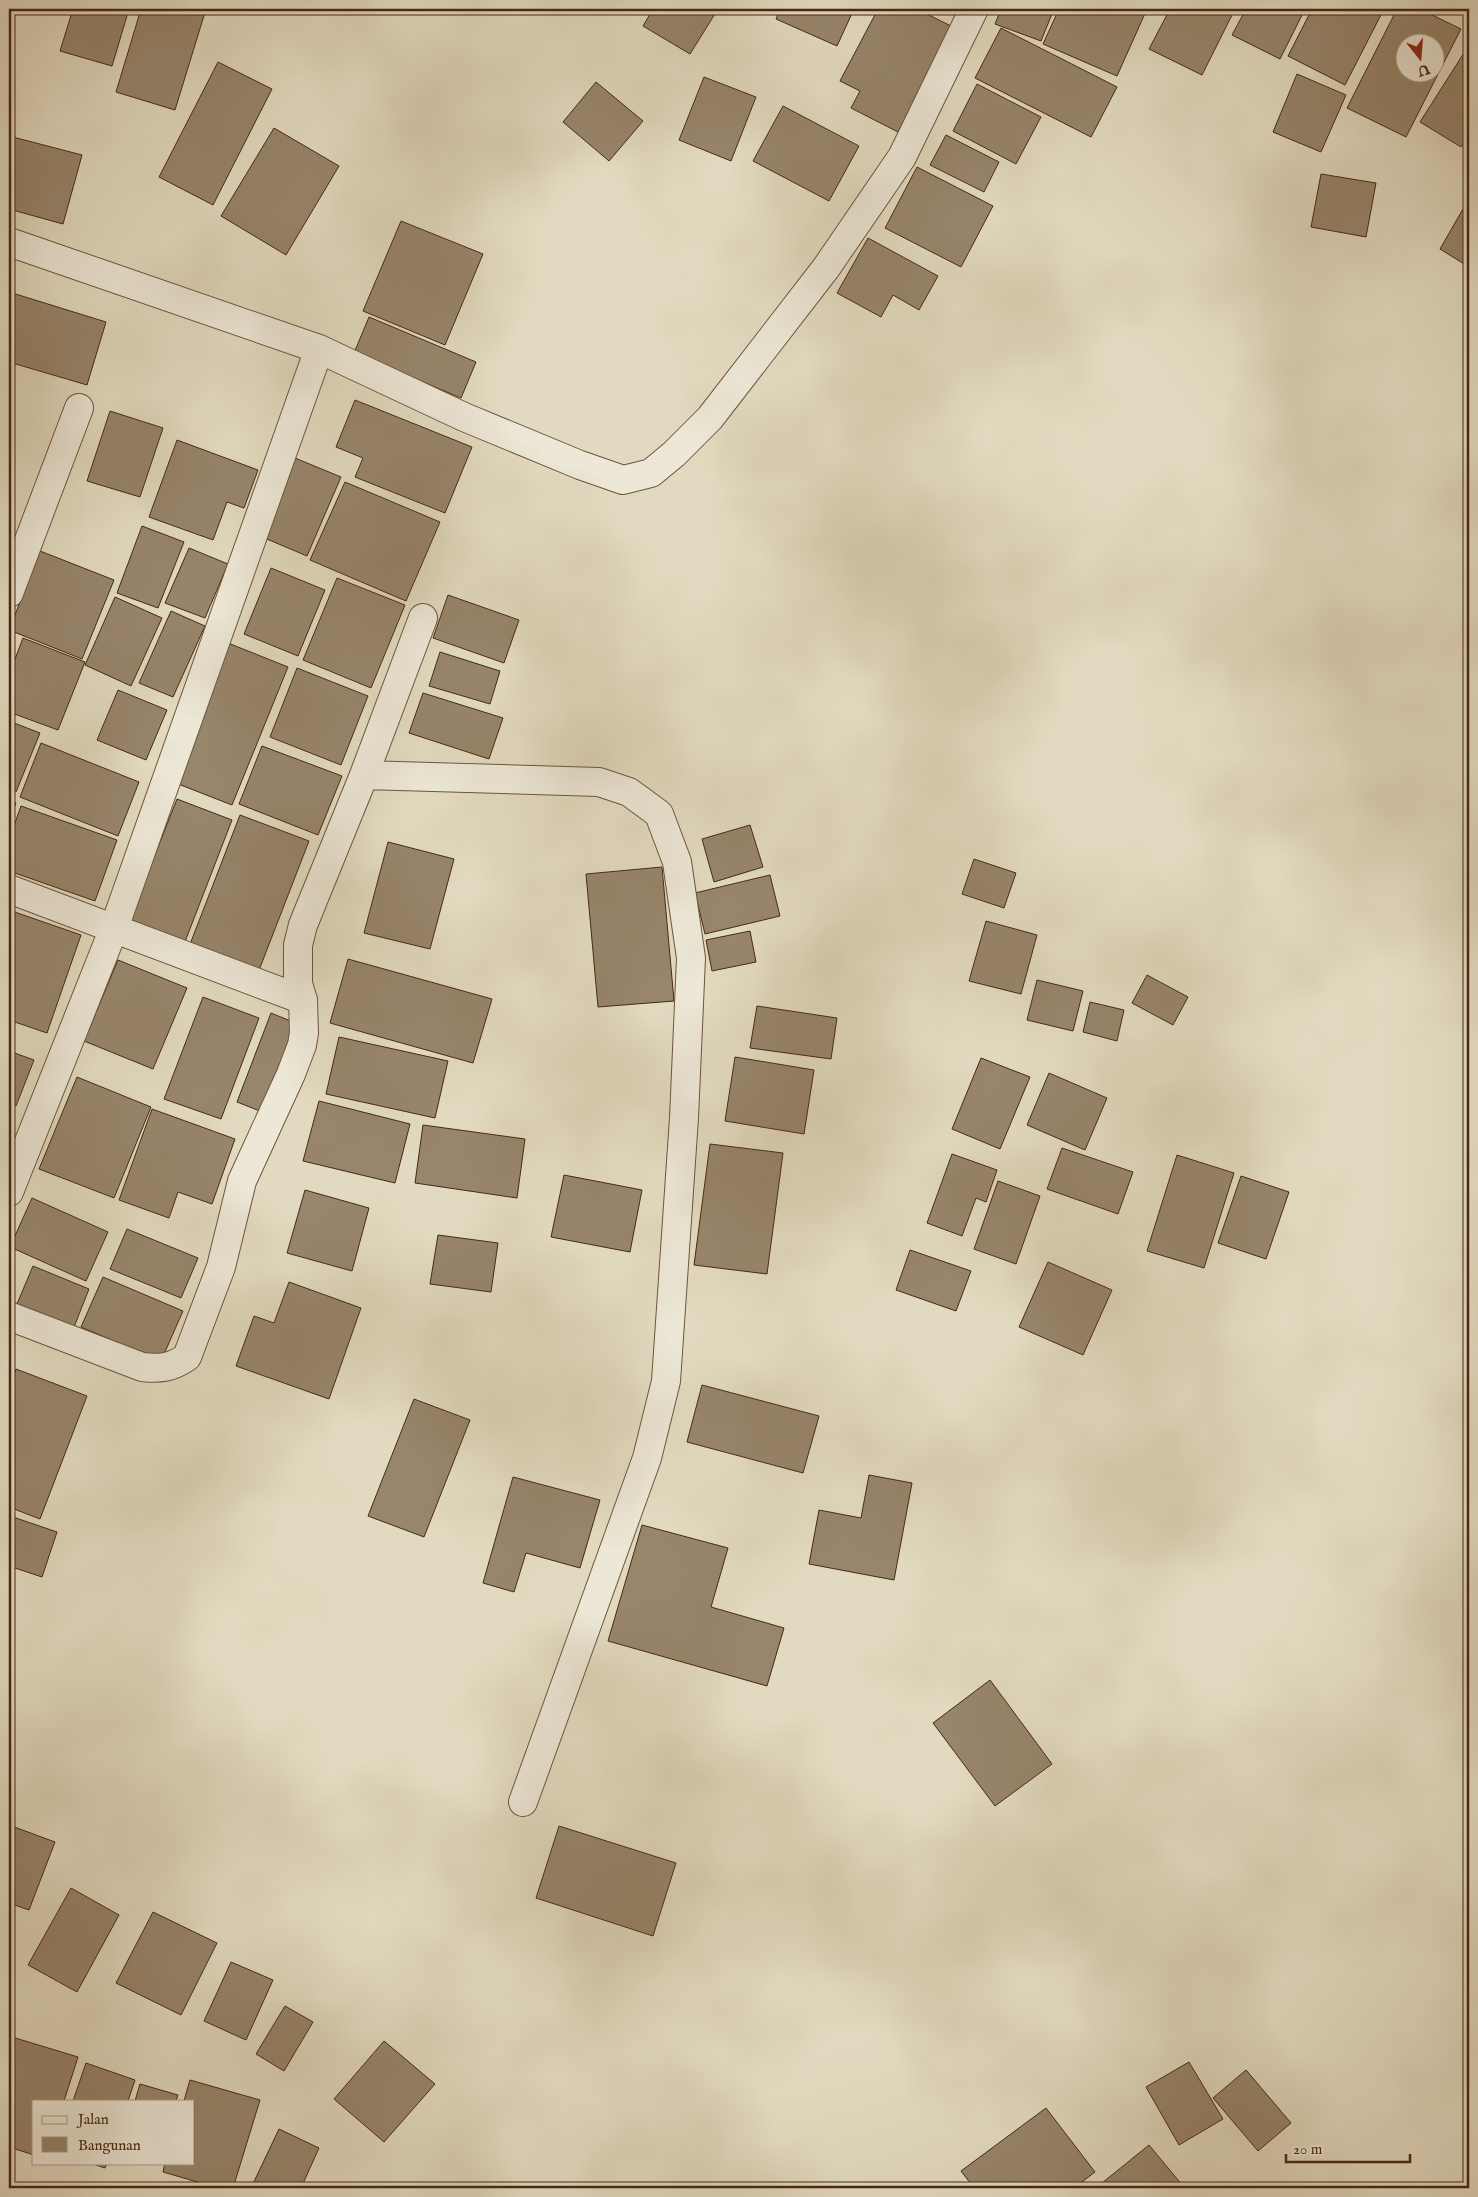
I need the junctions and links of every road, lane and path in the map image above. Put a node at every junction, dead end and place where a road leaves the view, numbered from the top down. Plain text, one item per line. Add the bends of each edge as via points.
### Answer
1 (974, 9) edge
2 (9, 242) edge
3 (319, 349) junction
4 (79, 408) dead end
5 (9, 593) edge
6 (423, 618) dead end
7 (364, 775) junction
8 (9, 888) edge
9 (114, 928) junction
10 (302, 1000) junction
11 (9, 1192) edge
12 (9, 1316) edge
13 (523, 1802) dead end

1 - 3 street via 902,157 826,268 710,418 651,473 623,480 580,465 464,417
2 - 3 street
3 - 9 street
4 - 5 street
6 - 7 street
7 - 10 street via 303,924 298,945 298,984
7 - 13 street via 599,782 629,792 659,814 679,872 692,958 666,1381 647,1458
8 - 9 street
9 - 10 street
9 - 11 street
10 - 12 street via 302,1045 242,1181 221,1266 187,1357 162,1369 142,1367

